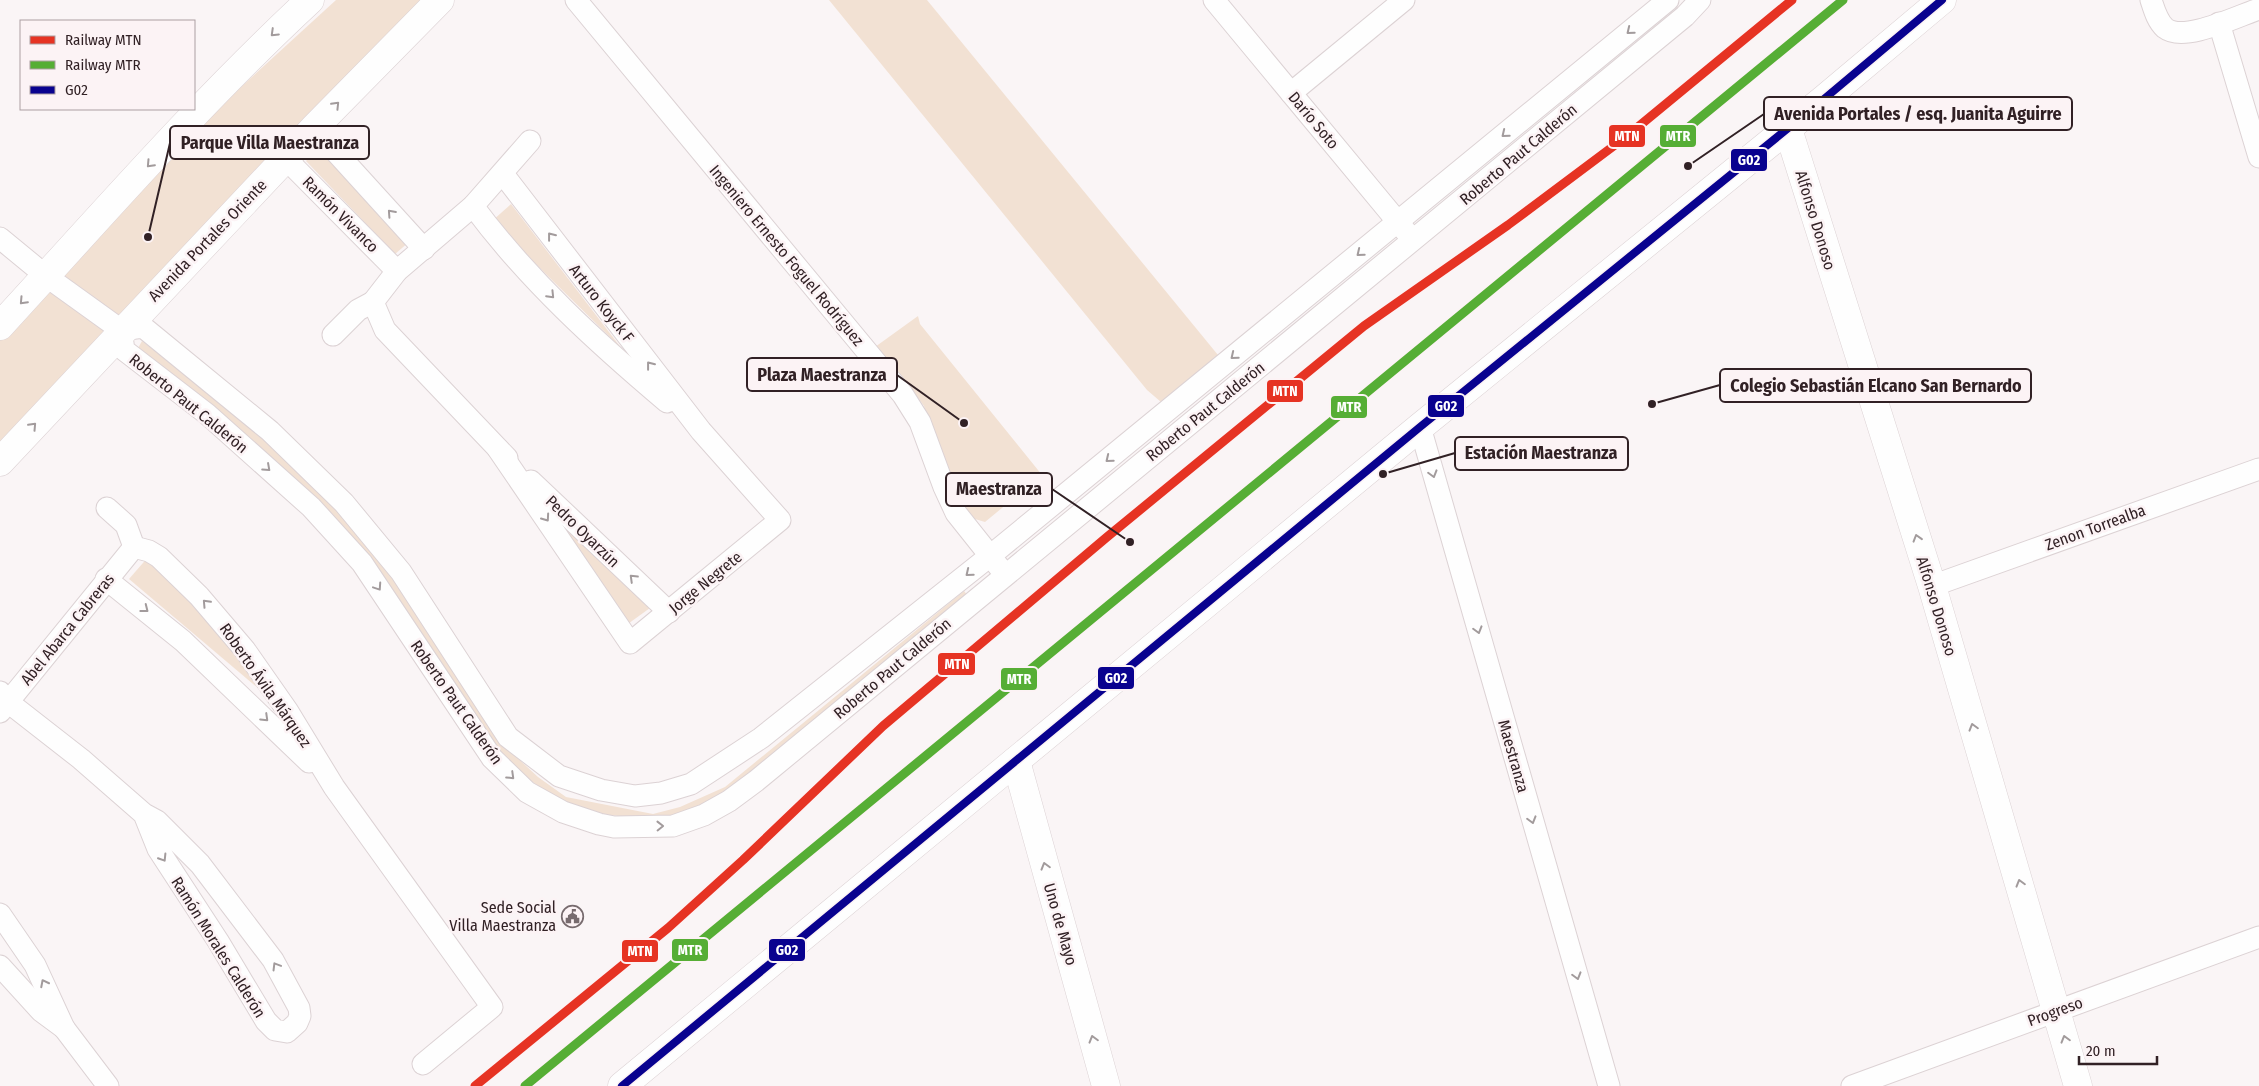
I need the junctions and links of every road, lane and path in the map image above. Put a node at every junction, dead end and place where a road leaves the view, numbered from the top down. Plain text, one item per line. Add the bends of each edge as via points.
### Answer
1 (310, 0) edge
2 (440, 0) edge
3 (576, 0) edge
4 (1214, 0) edge
5 (1404, 0) edge
6 (1668, 0) edge
7 (1700, 0) edge
8 (1942, 0) edge
9 (2150, 0) edge
10 (2259, 9) edge
11 (2219, 23) junction
12 (1291, 93) junction
13 (314, 128) junction
14 (1788, 129) junction
15 (530, 141) dead end
16 (2259, 157) edge
17 (285, 158) junction
18 (503, 174) junction
19 (473, 206) junction
20 (1398, 222) junction
21 (0, 238) edge
22 (1413, 241) junction
23 (424, 249) junction
24 (397, 271) junction
25 (46, 276) junction
26 (373, 302) junction
27 (0, 326) edge
28 (122, 330) junction
29 (333, 335) dead end
30 (1420, 427) junction
31 (701, 431) junction
32 (498, 449) junction
33 (0, 462) edge
34 (2259, 469) edge
35 (107, 508) dead end
36 (780, 520) joint
37 (134, 547) junction
38 (990, 556) junction
39 (1005, 575) junction
40 (106, 579) junction
41 (1932, 586) junction
42 (669, 612) junction
43 (630, 643) joint
44 (2, 702) edge
45 (1016, 761) junction
46 (334, 787) junction
47 (144, 814) junction
48 (0, 914) edge
49 (2259, 937) edge
50 (0, 966) edge
51 (2057, 1011) junction
52 (64, 1028) junction
53 (423, 1064) dead end
54 (108, 1086) edge
55 (622, 1086) edge
56 (1106, 1086) edge
57 (1609, 1086) edge
58 (1852, 1086) edge
59 (2078, 1086) edge

1 -> 25 street via 269,38
13 -> 2 street, Avenida Portales Oriente
3 - 38 street, Ingeniero Ernesto Foguel Rodríguez via 903,395 920,422 956,513
4 - 12 street, Darío Soto
5 - 12 street
6 -> 20 street, Roberto Paut Calderón
7 - 22 street, Roberto Paut Calderón via 1685,16
8 - 14 street
9 - 11 street via 2159,21 2176,33
10 - 11 street
11 - 16 street
12 - 20 street, Darío Soto
13 - 17 street, Avenida Portales Oriente
23 -> 13 street
14 - 30 street
41 -> 14 street, Alfonso Donoso
15 - 18 street
17 - 24 street, Ramón Vivanco
17 - 28 street, Avenida Portales Oriente
18 - 19 street
31 -> 18 street, Arturo Koyck F
19 - 23 street
19 -> 31 street, Arturo Koyck F via 496,237 591,337
20 - 22 street, Darío Soto
20 -> 38 street, Roberto Paut Calderón
21 - 25 street
22 - 39 street, Roberto Paut Calderón
23 - 24 street
24 - 26 street
25 -> 27 street
25 - 28 street
26 - 29 street via 358,310
26 - 32 street, Pedro Oyarzún via 385,330
33 -> 28 street, Avenida Portales Oriente
38 -> 28 street, Roberto Paut Calderón via 761,738 691,784 661,793 635,796 602,790 558,776 508,737 401,572 344,503 270,431 143,328
28 -> 39 street, Roberto Paut Calderón via 124,350 222,427 311,507 362,563 492,758 527,792 563,812 599,824 614,827 673,826 704,815 729,801
30 - 45 street
30 -> 57 street, Maestranza
31 - 36 street, Arturo Koyck F
42 -> 32 street, Pedro Oyarzún
32 -> 43 street, Pedro Oyarzún
34 - 41 street, Zenon Torrealba
35 - 37 street via 126,525
36 - 42 street, Jorge Negrete
37 - 40 street, Abel Abarca Cabreras
46 -> 37 street, Roberto Ávila Márquez via 273,690 224,622 159,557
38 - 39 street, Ingeniero Ernesto Foguel Rodríguez
40 - 44 street, Abel Abarca Cabreras
40 -> 46 street, Roberto Ávila Márquez via 183,641
51 -> 41 street, Alfonso Donoso
42 - 43 street, Jorge Negrete
44 - 47 street, Ramón Morales Calderón via 81,759
45 - 55 street
56 -> 45 street, Uno de Mayo
46 - 53 street, Roberto Ávila Márquez via 492,1007
47 -> 47 street, Ramón Morales Calderón via 158,850 266,1021 282,1032 294,1027 300,1016 299,1008 273,960 195,858 157,820
52 -> 48 street via 35,965
49 - 51 street, Progreso
50 - 52 street via 41,1011
51 - 58 street, Progreso
59 -> 51 street, Alfonso Donoso
52 - 54 street

